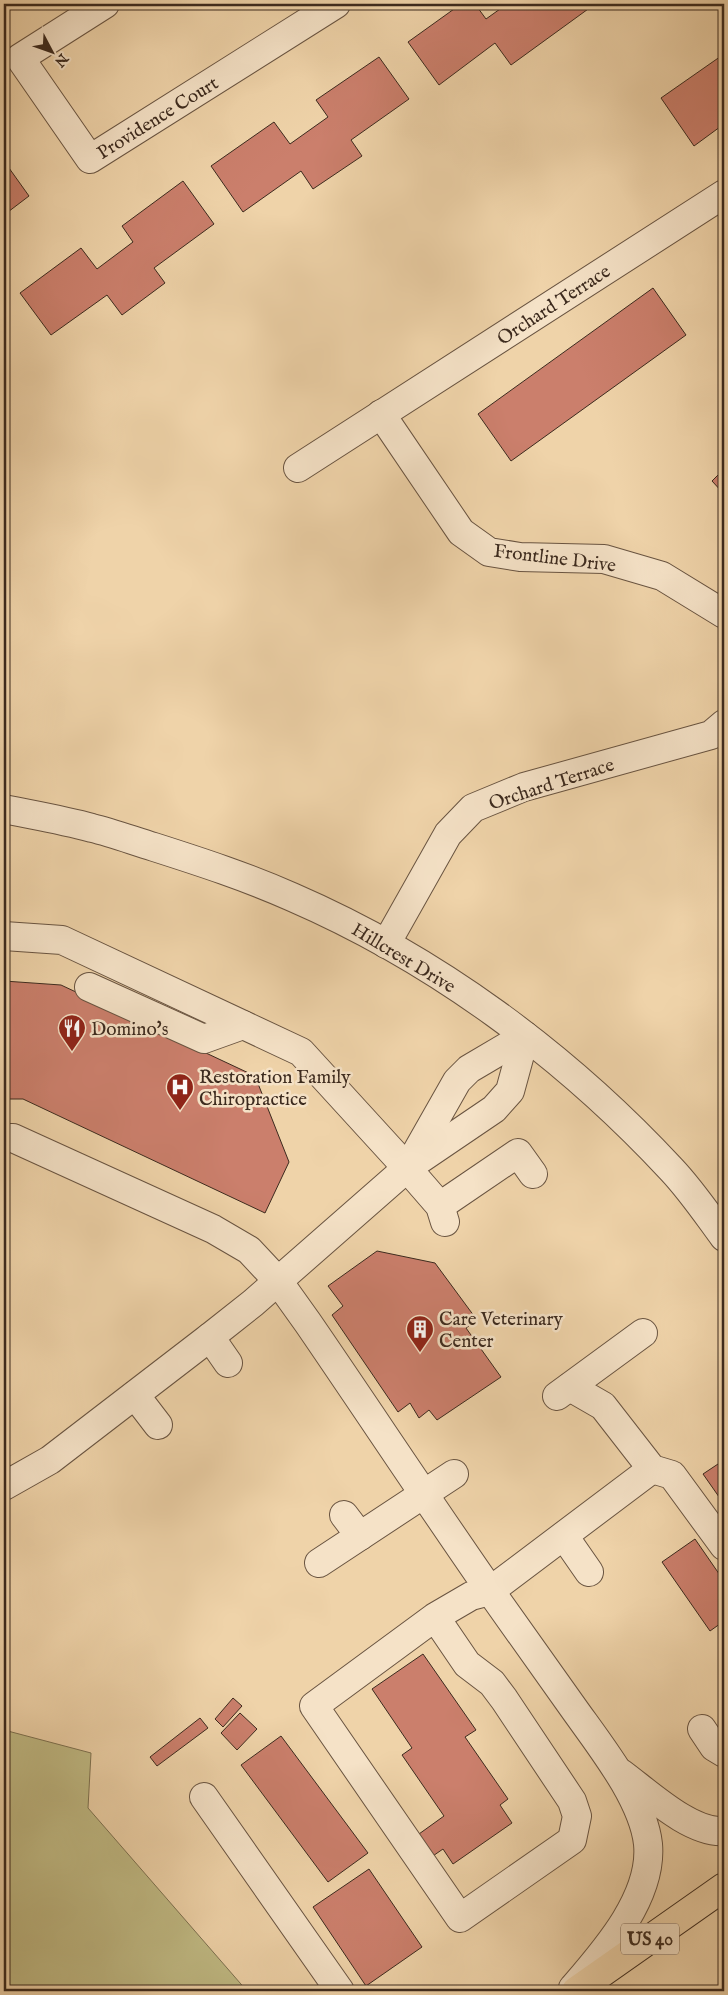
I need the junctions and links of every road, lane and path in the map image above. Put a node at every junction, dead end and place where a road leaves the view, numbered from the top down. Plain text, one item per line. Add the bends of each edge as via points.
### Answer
1 (105, 4) edge
2 (336, 4) edge
3 (724, 194) edge
4 (381, 414) junction
5 (298, 468) dead end
6 (724, 614) edge
7 (724, 724) edge
8 (4, 809) edge
9 (4, 936) edge
10 (386, 944) junction
11 (89, 987) dead end
12 (243, 1025) junction
13 (525, 1036) junction
14 (4, 1138) edge
15 (407, 1168) junction
16 (533, 1174) dead end
17 (724, 1237) edge
18 (278, 1281) junction
19 (643, 1333) dead end
20 (210, 1338) junction
21 (228, 1363) dead end
22 (135, 1395) junction
23 (158, 1425) dead end
24 (652, 1469) junction
25 (454, 1474) dead end
26 (4, 1486) edge
27 (424, 1493) junction
28 (564, 1536) junction
29 (724, 1546) edge
30 (319, 1563) dead end
31 (588, 1572) dead end
32 (490, 1591) junction
33 (435, 1617) junction
34 (618, 1770) junction
35 (204, 1797) dead end
36 (724, 1831) edge
37 (724, 1887) edge
38 (340, 1991) edge
39 (570, 1991) edge
40 (576, 1991) edge

1 - 2 street, Providence Court via 20,58 90,159
3 - 4 street, Orchard Terrace
4 - 5 street, Orchard Terrace
4 - 6 street, Frontline Drive via 461,532 489,552 520,557 604,560 662,576
7 - 10 street, Orchard Terrace via 712,735 524,787 473,808 448,834
8 - 10 street, Hillcrest Drive via 92,828 208,864 291,896
9 - 12 street via 62,940
10 - 13 street, Hillcrest Drive via 461,990
11 - 12 street via 204,1039
12 - 15 street via 301,1052
13 - 15 street via 469,1070 457,1081
13 - 15 street via 510,1091 494,1109
13 - 17 street, Hillcrest Drive via 601,1098 653,1150
14 - 18 street via 13,1138 213,1229 249,1250
15 - 16 street via 443,1214 518,1153
15 - 18 street
18 - 20 street
18 - 27 street
19 - 24 street via 562,1392 603,1406
20 - 21 street
20 - 22 street
22 - 23 street
22 - 26 street via 50,1460
24 - 28 street
24 - 29 street via 672,1475
25 - 27 street
27 - 30 street via 352,1526
27 - 32 street
28 - 31 street
28 - 32 street
32 - 33 street via 471,1596
32 - 34 street
33 - 33 street via 467,1664 492,1683 504,1699 572,1801 577,1816 572,1840 460,1918 314,1706
34 - 36 street via 689,1823 716,1832
34 - 39 street via 645,1826 648,1846 646,1871 640,1895 614,1936
35 - 38 street
37 - 40 main road, US 40

